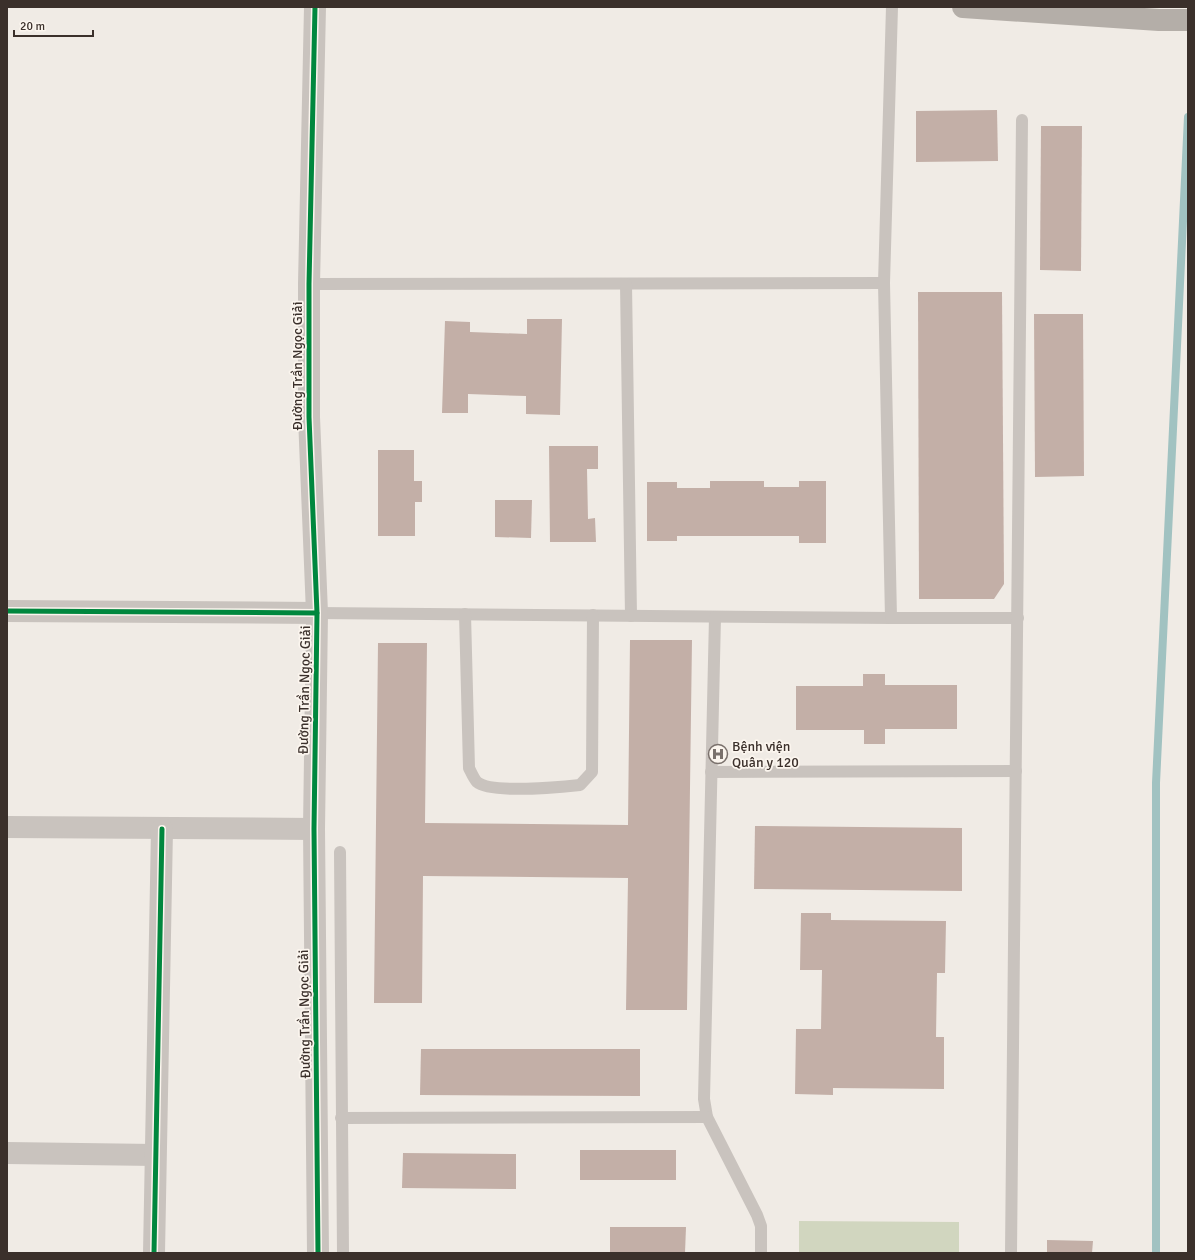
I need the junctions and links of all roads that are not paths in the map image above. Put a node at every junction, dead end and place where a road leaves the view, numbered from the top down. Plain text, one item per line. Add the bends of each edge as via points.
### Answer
1 (315, 7) edge
2 (892, 7) edge
3 (962, 7) edge
4 (1188, 20) edge
5 (1022, 120) dead end
6 (884, 283) junction
7 (309, 284) junction
8 (626, 284) junction
9 (7, 611) edge
10 (317, 613) junction
11 (465, 614) junction
12 (593, 615) junction
13 (631, 616) junction
14 (715, 616) junction
15 (891, 618) junction
16 (1018, 618) junction
17 (1016, 771) junction
18 (711, 772) junction
19 (7, 827) edge
20 (162, 829) junction
21 (314, 829) junction
22 (340, 852) dead end
23 (708, 1117) junction
24 (341, 1118) junction
25 (7, 1153) edge
26 (155, 1155) junction
27 (154, 1253) edge
28 (318, 1253) edge
29 (343, 1253) edge
30 (760, 1253) edge
31 (1011, 1253) edge

1 - 7 street, Đường Trần Ngọc Giải
2 - 6 lane
3 - 4 highway
5 - 16 lane
6 - 8 lane
6 - 15 lane
7 - 8 lane
7 - 10 street, Đường Trần Ngọc Giải via 309,417
8 - 13 lane
9 - 10 street
10 - 11 lane
10 - 21 street, Đường Trần Ngọc Giải
11 - 12 lane
11 - 12 lane via 469,768 477,782 492,788 580,785 592,772
12 - 13 lane
13 - 14 lane
14 - 15 lane
14 - 18 lane
15 - 16 lane
16 - 17 lane
17 - 18 lane
17 - 31 lane
18 - 23 lane via 704,1099
19 - 20 street
20 - 21 street
20 - 26 street
21 - 28 street, Đường Trần Ngọc Giải
22 - 24 lane
23 - 24 lane
23 - 30 lane via 757,1215 761,1226
24 - 29 lane
25 - 26 street
26 - 27 street

